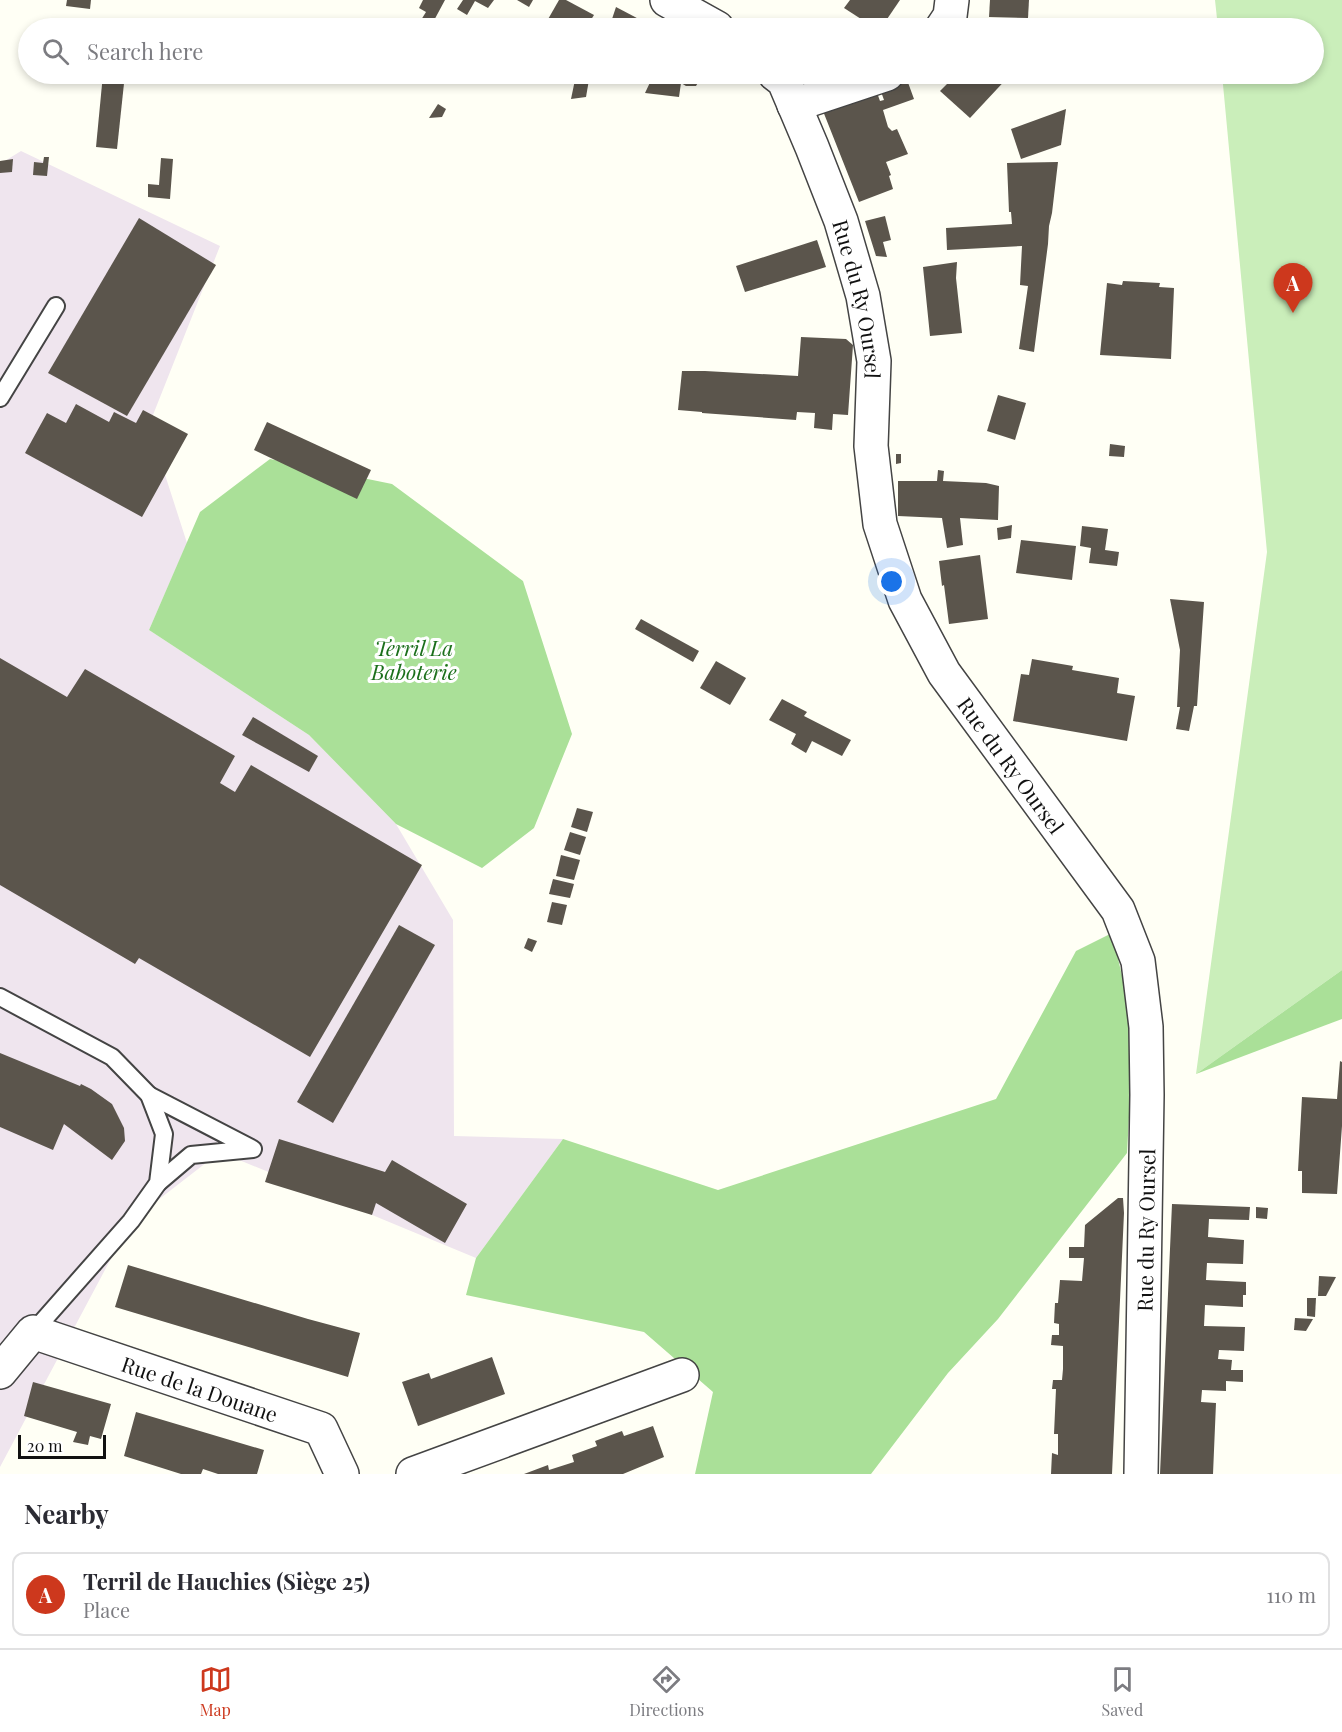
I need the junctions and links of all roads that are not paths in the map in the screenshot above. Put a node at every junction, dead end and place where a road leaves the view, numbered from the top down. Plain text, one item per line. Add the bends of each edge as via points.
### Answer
1 (667, 0) edge
2 (952, 0) edge
3 (699, 18) edge
4 (949, 18) edge
5 (785, 84) edge
6 (857, 84) edge
7 (794, 105) junction
8 (56, 306) dead end
9 (0, 398) edge
10 (0, 997) edge
11 (149, 1095) junction
12 (158, 1183) junction
13 (33, 1332) junction
14 (0, 1372) edge
15 (682, 1375) dead end
16 (342, 1474) edge
17 (413, 1474) edge
18 (1140, 1474) edge

1 - 3 street
2 - 4 street
5 - 7 street, Rue du Ry Oursel
6 - 7 street
7 - 18 street, Rue du Ry Oursel via 841,221 863,296 874,361 871,446 880,524 905,600 944,673 1118,910 1138,961 1146,1027 1147,1095
8 - 9 lane
10 - 11 lane via 112,1057
11 - 12 lane via 164,1134
11 - 12 lane via 253,1149 191,1155
12 - 13 lane via 131,1221
13 - 14 street
13 - 16 street, Rue de la Douane via 321,1429
15 - 17 street

